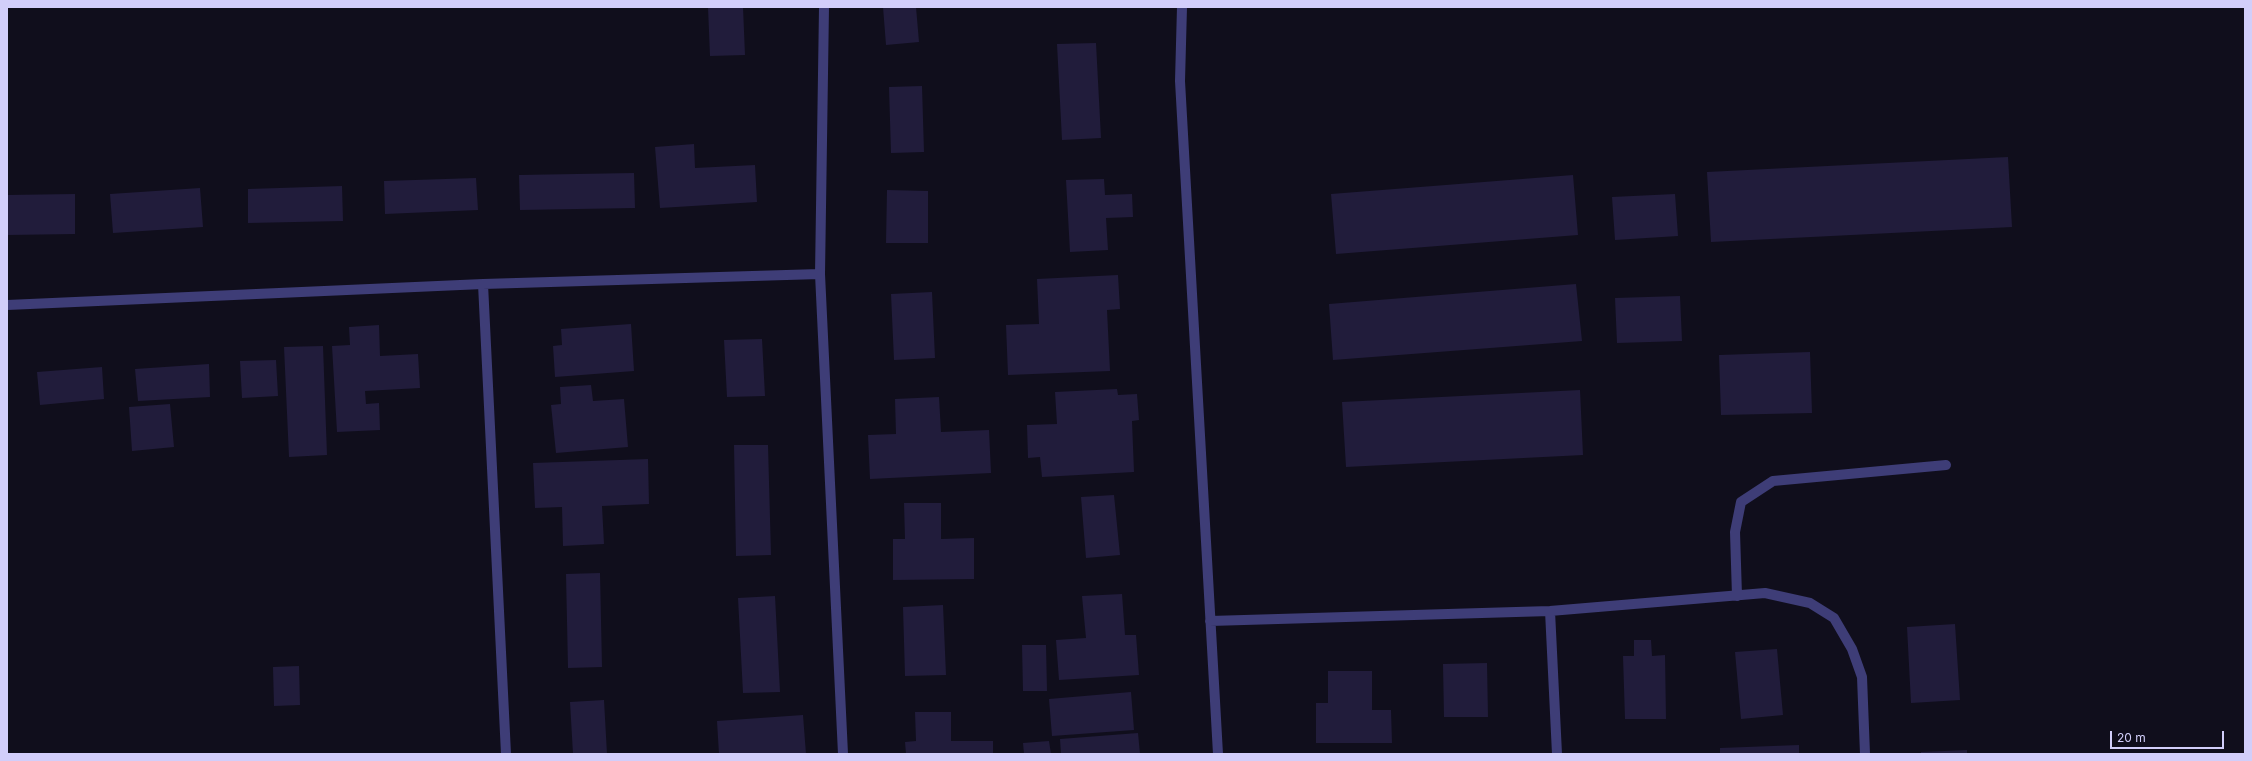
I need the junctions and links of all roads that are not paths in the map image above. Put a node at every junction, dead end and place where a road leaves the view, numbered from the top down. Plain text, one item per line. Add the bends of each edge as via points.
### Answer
1 (824, 7) edge
2 (1182, 7) edge
3 (820, 274) junction
4 (483, 284) junction
5 (7, 305) edge
6 (1946, 464) dead end
7 (1737, 596) junction
8 (1550, 611) junction
9 (1210, 621) junction
10 (506, 754) edge
11 (844, 754) edge
12 (1218, 754) edge
13 (1557, 754) edge
14 (1865, 754) edge

1 - 3 street
2 - 9 street via 1180,81
3 - 4 street
3 - 11 street
4 - 5 street
4 - 10 street
6 - 7 street via 1773,481 1741,502 1735,532
7 - 8 street
7 - 14 street via 1765,593 1810,603 1834,618 1852,649 1862,677
8 - 9 street
8 - 13 street
9 - 12 street

